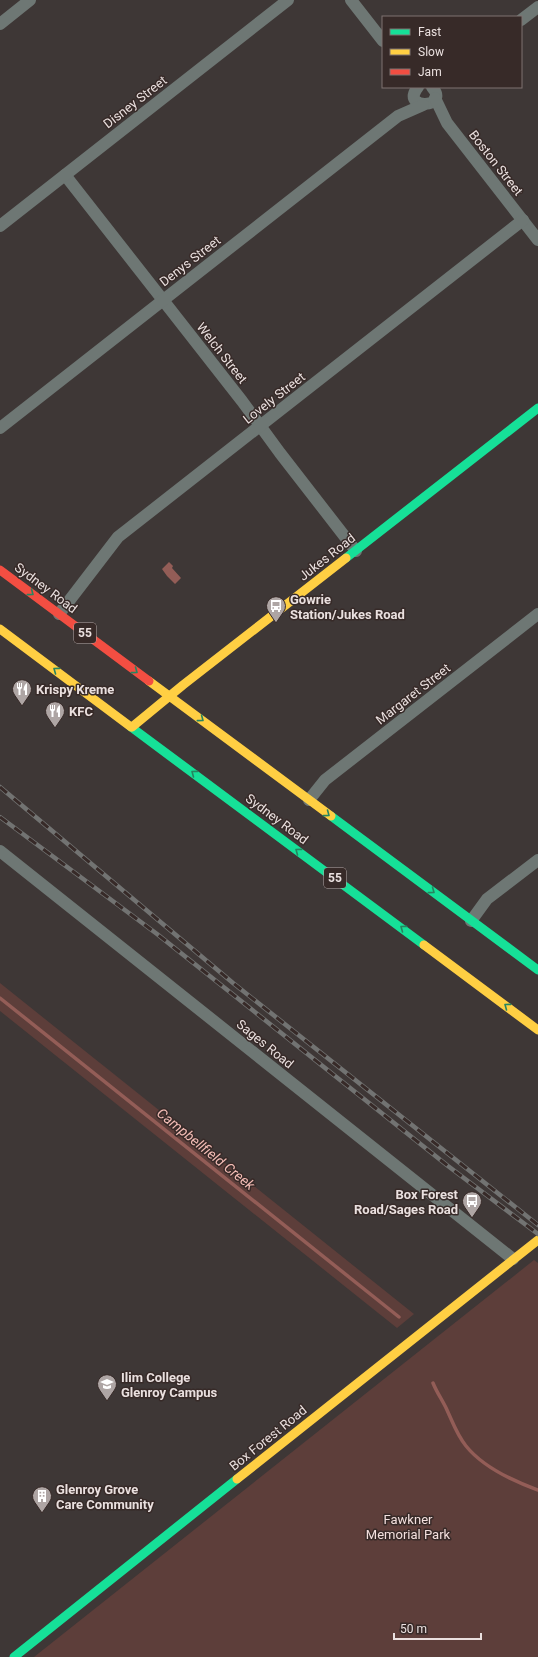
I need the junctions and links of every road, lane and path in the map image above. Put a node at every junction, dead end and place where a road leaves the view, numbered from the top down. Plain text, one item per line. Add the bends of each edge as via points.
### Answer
1 (30, 0) edge
2 (288, 0) edge
3 (350, 0) edge
4 (538, 7) edge
5 (522, 19) edge
6 (0, 24) edge
7 (382, 40) edge
8 (416, 89) edge
9 (436, 92) edge
10 (424, 105) junction
11 (398, 116) junction
12 (447, 123) junction
13 (65, 175) junction
14 (523, 220) junction
15 (0, 226) edge
16 (538, 240) edge
17 (162, 300) junction
18 (538, 408) edge
19 (260, 426) junction
20 (0, 428) edge
21 (356, 550) junction
22 (0, 570) edge
23 (59, 614) junction
24 (538, 614) edge
25 (2, 635) edge
26 (169, 696) junction
27 (132, 727) junction
28 (309, 800) junction
29 (0, 850) edge
30 (538, 860) edge
31 (471, 921) junction
32 (538, 970) edge
33 (538, 1030) edge
34 (538, 1240) edge
35 (513, 1259) junction
36 (14, 1657) edge

1 - 6 street
2 - 13 street, Disney Street
3 - 7 street
4 - 5 street
8 - 10 street, Boston Street via 417,102
8 - 11 street, Denys Street
9 - 10 street, Denys Street via 431,104
9 - 12 street, Boston Street
10 - 11 street, Denys Street
10 - 12 street, Boston Street
11 - 17 street, Denys Street
12 - 14 street, Boston Street
13 - 15 street, Disney Street
13 - 17 street, Welch Street
14 - 16 street, Boston Street
14 - 19 street, Lovely Street
17 - 19 street, Welch Street
17 - 20 street, Denys Street
18 - 21 main road, Jukes Road
19 - 21 street, Welch Street
19 - 23 street, Lovely Street via 118,537
21 - 26 main road, Jukes Road
22 -> 23 main road, Sydney Road / 55
23 -> 26 main road, Sydney Road / 55
24 - 28 street, Margaret Street via 325,780
27 -> 25 main road, Sydney Road / 55
26 - 27 main road, Jukes Road
26 -> 28 main road, Sydney Road / 55
33 -> 27 main road, Sydney Road / 55
28 -> 31 main road, Sydney Road / 55
29 - 35 street, Sages Road
30 - 31 street via 487,899
31 - 32 main road, Sydney Road / 55
34 - 35 main road, Box Forest Road
35 - 36 main road, Box Forest Road

